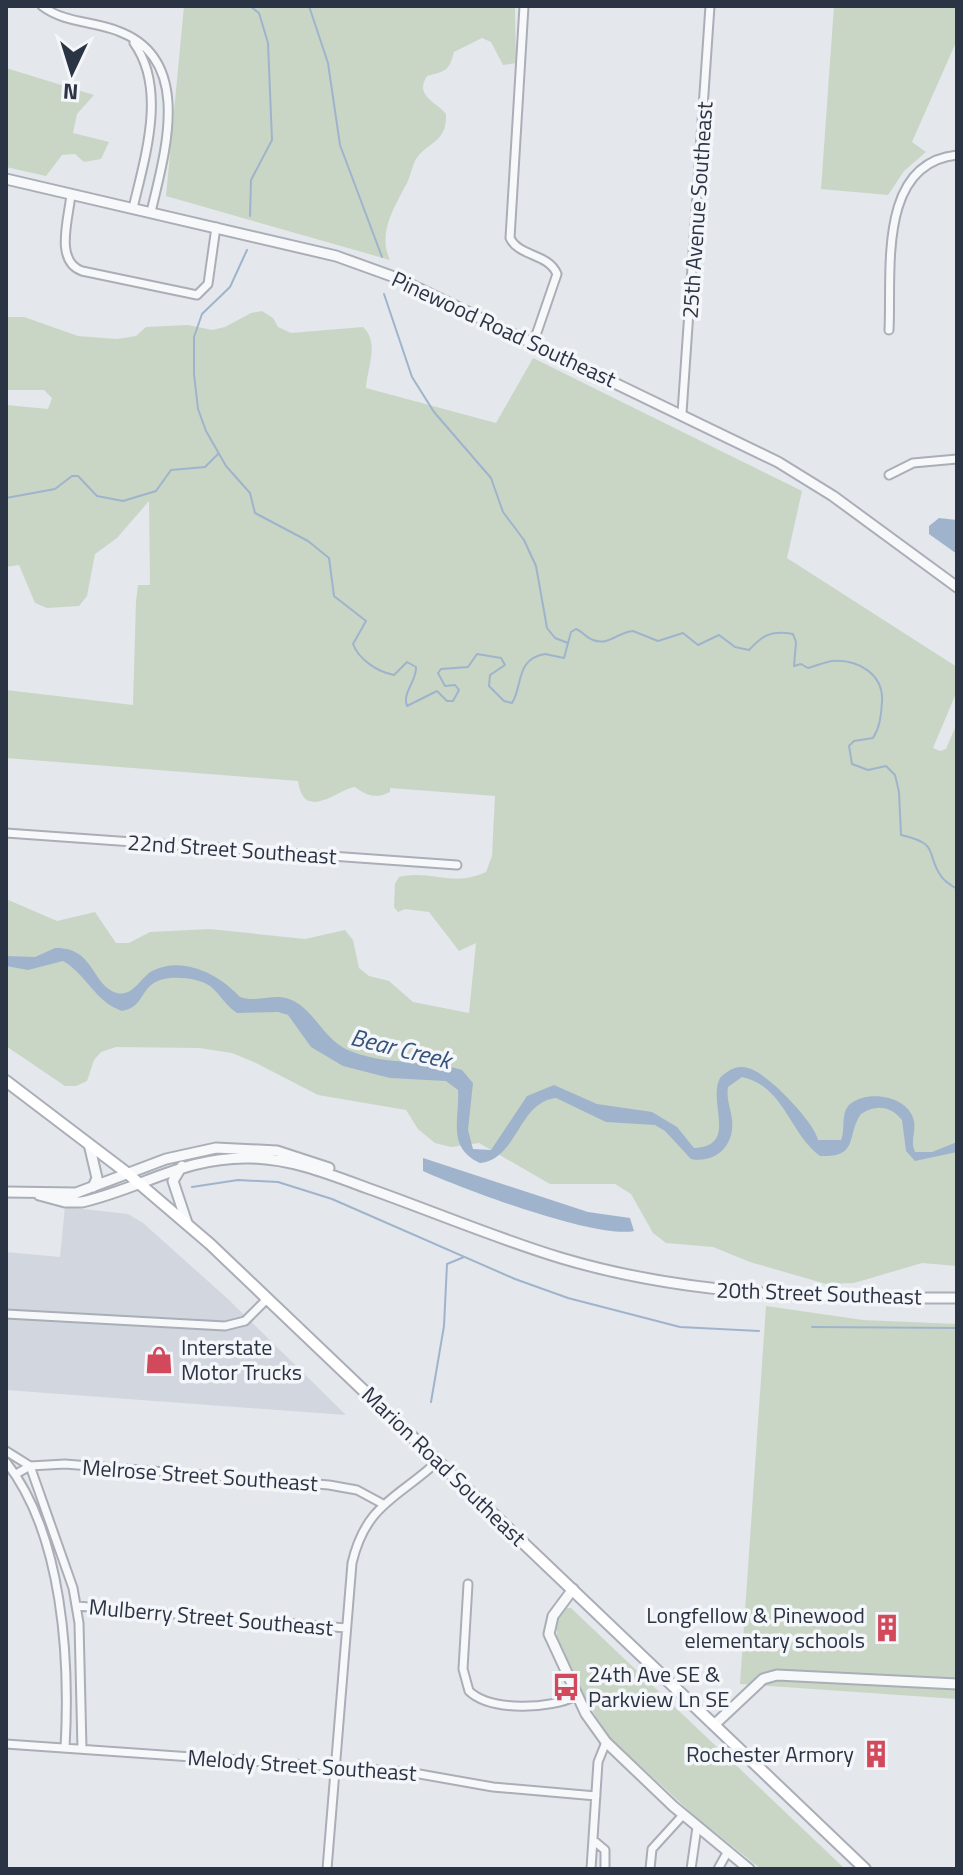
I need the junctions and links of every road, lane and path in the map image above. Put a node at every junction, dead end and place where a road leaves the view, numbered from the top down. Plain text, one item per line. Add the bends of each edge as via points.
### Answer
1 (42, 6) edge
2 (524, 6) edge
3 (710, 6) edge
4 (128, 35) junction
5 (151, 93) junction
6 (168, 93) junction
7 (957, 155) edge
8 (6, 179) edge
9 (71, 194) junction
10 (133, 208) junction
11 (151, 212) junction
12 (216, 227) junction
13 (889, 330) dead end
14 (534, 341) junction
15 (682, 413) junction
16 (957, 459) edge
17 (889, 475) dead end
18 (957, 587) edge
19 (6, 833) edge
20 (457, 865) dead end
21 (6, 1081) edge
22 (89, 1144) junction
23 (182, 1166) junction
24 (127, 1173) junction
25 (138, 1183) junction
26 (93, 1187) junction
27 (6, 1192) edge
28 (39, 1195) junction
29 (406, 1201) junction
30 (187, 1223) junction
31 (268, 1298) junction
32 (957, 1298) edge
33 (6, 1314) edge
34 (6, 1451) edge
35 (438, 1461) junction
36 (6, 1462) edge
37 (30, 1466) junction
38 (16, 1474) junction
39 (383, 1504) junction
40 (468, 1584) dead end
41 (573, 1589) junction
42 (77, 1606) junction
43 (346, 1628) junction
44 (957, 1684) edge
45 (576, 1696) junction
46 (714, 1725) junction
47 (606, 1742) junction
48 (6, 1744) edge
49 (65, 1748) junction
50 (82, 1749) junction
51 (335, 1767) junction
52 (596, 1796) junction
53 (683, 1815) junction
54 (697, 1827) junction
55 (593, 1840) junction
56 (728, 1851) junction
57 (327, 1869) edge
58 (591, 1869) edge
59 (605, 1869) edge
60 (650, 1869) edge
61 (691, 1869) edge
62 (718, 1869) edge
63 (749, 1869) edge
64 (865, 1869) edge

1 - 4 street via 64,18
2 - 14 street via 510,238 515,246 553,265 557,274
3 - 15 street, 25th Avenue Southeast
4 - 5 street via 144,58
4 - 6 street via 158,60
5 - 6 street
5 - 10 street
6 - 11 street via 163,159
7 - 13 street via 925,166 899,198
8 - 9 street, Pinewood Road Southeast
9 - 10 street, Pinewood Road Southeast
9 - 12 street via 66,257 82,271 197,295 208,284
10 - 11 street, Pinewood Road Southeast
11 - 12 street, Pinewood Road Southeast
12 - 14 street, Pinewood Road Southeast via 376,269
14 - 15 street, Pinewood Road Southeast
15 - 18 street, Pinewood Road Southeast via 808,479
16 - 17 street via 913,463
19 - 20 street, 22nd Street Southeast
21 - 22 main road, Marion Road Southeast
22 - 24 main road, Marion Road Southeast
22 - 26 street via 97,1178
23 - 25 street, 20th Street Southeast
23 - 29 street, 20th Street Southeast via 223,1158 283,1161
23 - 30 street via 173,1184
24 - 25 main road, Marion Road Southeast
24 - 26 street, 20th Street Southeast
24 - 29 street, 20th Street Southeast via 192,1151 265,1149 316,1163
25 - 28 street, 20th Street Southeast via 82,1202
25 - 30 main road, Marion Road Southeast
26 - 28 street, 20th Street Southeast
27 - 28 street, 20th Street Southeast
29 - 32 street, 20th Street Southeast via 547,1254 658,1282 780,1296
30 - 31 main road, Marion Road Southeast
31 - 33 street via 245,1321 225,1326
31 - 35 main road, Marion Road Southeast
34 - 37 street
35 - 39 street
35 - 41 main road, Marion Road Southeast
36 - 38 street
37 - 38 street, Melrose Street Southeast
37 - 39 street, Melrose Street Southeast via 65,1464 339,1486
37 - 42 street
38 - 49 street via 36,1519 59,1605 66,1665
39 - 43 street via 357,1541
40 - 45 street via 463,1669 469,1691 491,1703 540,1706
41 - 45 street via 549,1629
41 - 46 main road, Marion Road Southeast
42 - 43 street, Mulberry Street Southeast
42 - 50 street
43 - 51 street
44 - 46 street via 777,1675 763,1679
45 - 47 street
46 - 64 main road, Marion Road Southeast
47 - 52 street via 599,1757
47 - 53 street
48 - 49 street, Melody Street Southeast
49 - 50 street, Melody Street Southeast
50 - 51 street, Melody Street Southeast
51 - 52 street, Melody Street Southeast
51 - 57 street
52 - 55 street
53 - 54 street
53 - 60 street via 652,1849
54 - 56 street
54 - 61 street
55 - 58 street
55 - 59 street via 605,1850
56 - 62 street
56 - 63 street

